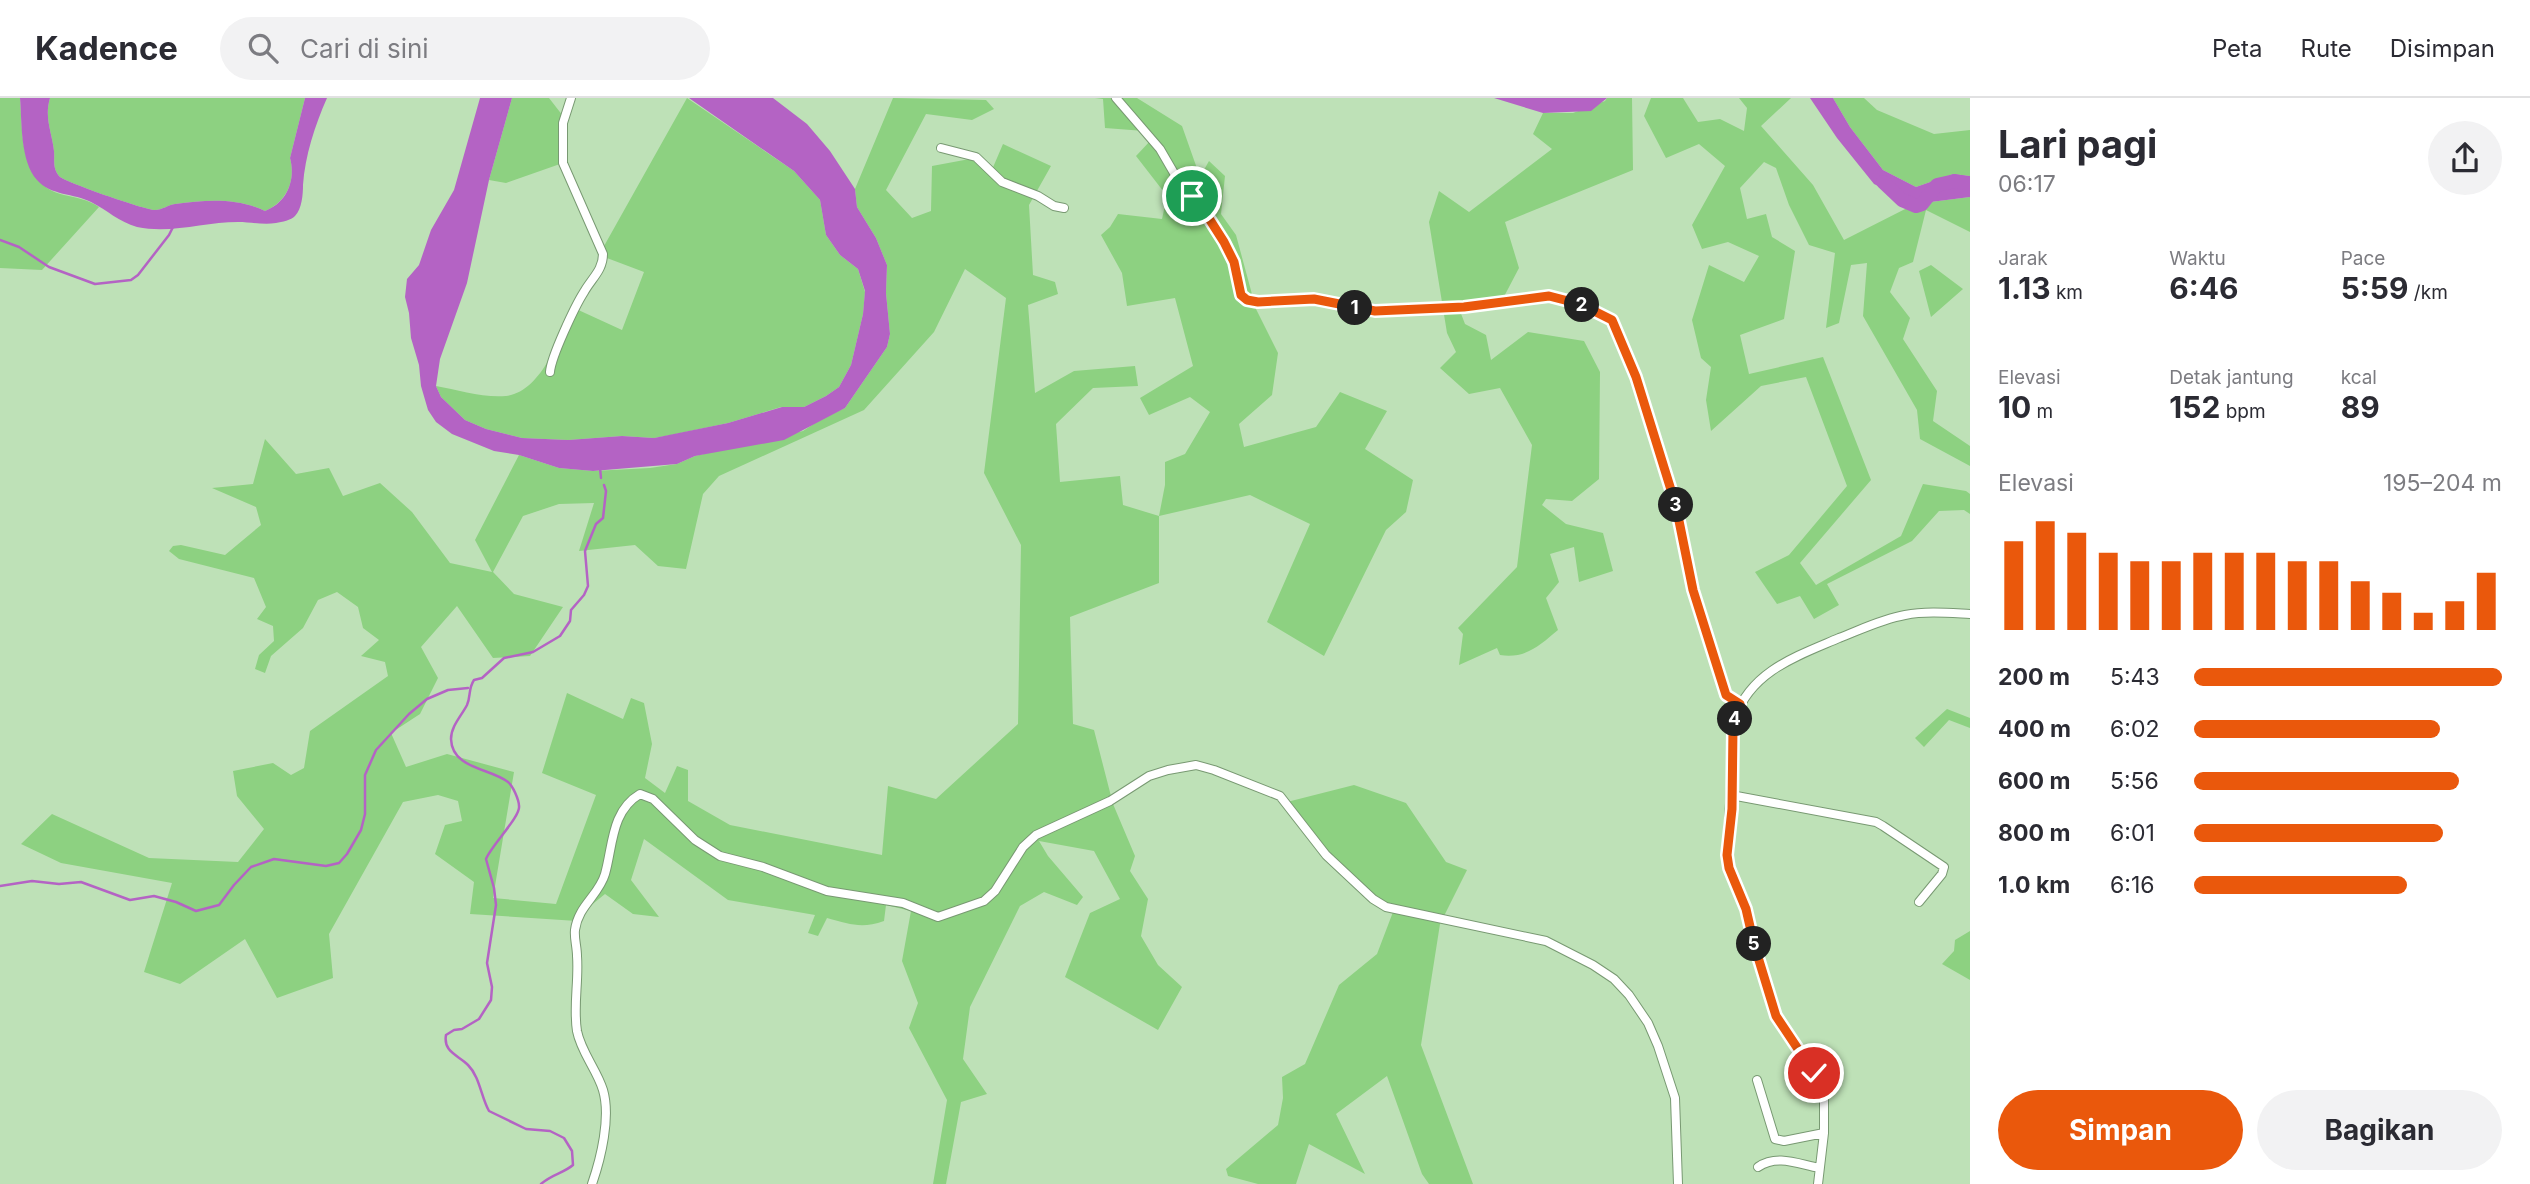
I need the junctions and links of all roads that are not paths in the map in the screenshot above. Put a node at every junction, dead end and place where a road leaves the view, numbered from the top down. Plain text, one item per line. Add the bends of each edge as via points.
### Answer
1 (571, 98) edge
2 (1116, 98) edge
3 (941, 148) dead end
4 (1064, 208) dead end
5 (550, 372) dead end
6 (1970, 614) edge
7 (1740, 704) junction
8 (1731, 795) junction
9 (1919, 902) dead end
10 (1757, 1080) dead end
11 (1825, 1133) junction
12 (1758, 1167) dead end
13 (1819, 1168) junction
14 (592, 1184) edge
15 (1678, 1184) edge
16 (1818, 1184) edge

1 - 5 street via 563,122 563,163 603,259
2 - 7 street via 1160,149 1212,222 1247,300 1314,299 1375,311 1464,307 1549,296 1580,304 1612,320 1636,377 1676,506 1693,590 1726,695
3 - 4 street via 975,157 1002,181
6 - 7 street via 1906,615 1862,629 1777,665
7 - 8 street via 1733,728
8 - 9 street via 1883,825 1944,867
8 - 11 street via 1729,868 1746,909 1776,1016 1822,1091
10 - 11 street via 1775,1139
11 - 13 street
12 - 13 street via 1784,1160
13 - 16 street
14 - 15 street via 601,1160 604,1099 578,1033 575,933 584,906 603,881 619,816 634,797 640,794 653,799 695,840 720,856 827,891 903,902 938,917 984,901 1037,835 1110,801 1149,776 1196,765 1280,796 1326,855 1386,907 1546,941 1614,979 1648,1023 1675,1098

